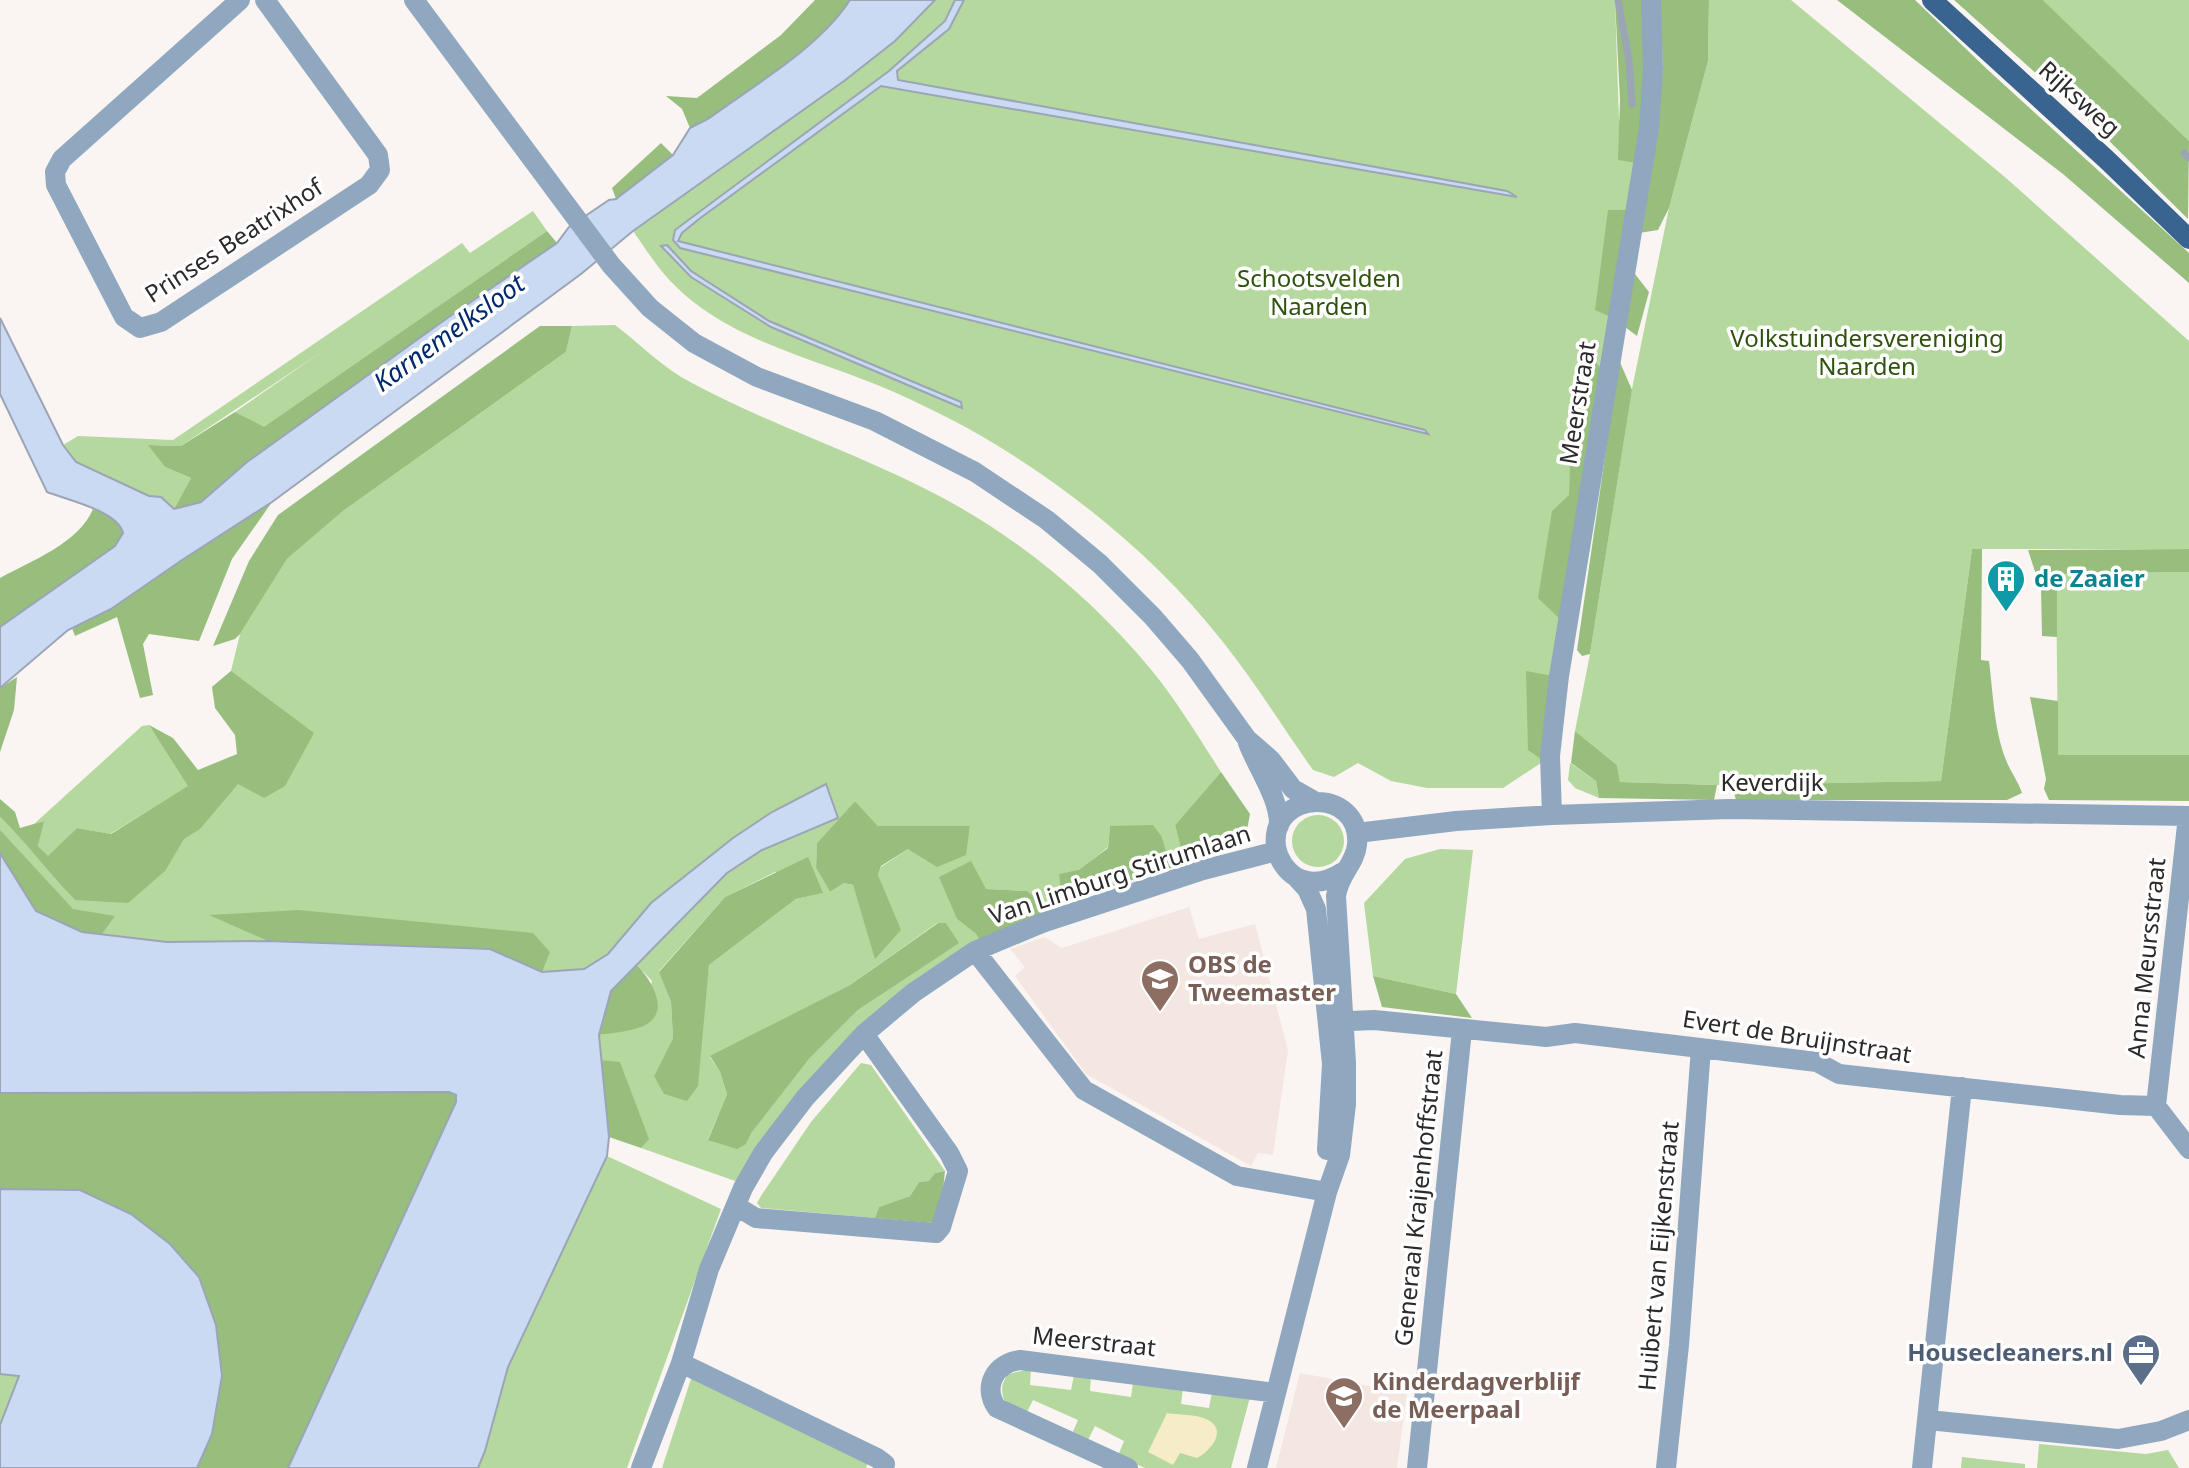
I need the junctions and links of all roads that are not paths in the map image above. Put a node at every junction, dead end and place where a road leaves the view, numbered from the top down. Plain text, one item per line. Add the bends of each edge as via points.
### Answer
1 (240, 0) edge
2 (265, 0) edge
3 (414, 0) edge
4 (1651, 0) edge
5 (1932, 0) edge
6 (2189, 239) edge
7 (1247, 739) junction
8 (1314, 801) junction
9 (1552, 815) junction
10 (2189, 816) edge
11 (1279, 826) junction
12 (1357, 833) junction
13 (1277, 851) junction
14 (1343, 872) junction
15 (1296, 877) junction
16 (975, 951) junction
17 (1336, 1022) junction
18 (1462, 1030) junction
19 (864, 1034) junction
20 (1701, 1048) junction
21 (1962, 1087) junction
22 (2156, 1106) junction
23 (2189, 1149) edge
24 (1327, 1192) junction
25 (736, 1206) junction
26 (681, 1363) junction
27 (1276, 1393) junction
28 (1928, 1420) junction
29 (2189, 1420) edge
30 (641, 1468) edge
31 (883, 1468) edge
32 (1128, 1468) edge
33 (1257, 1468) edge
34 (1417, 1468) edge
35 (1666, 1468) edge
36 (1922, 1468) edge

1 - 2 street, Prinses Beatrixhof via 62,159 55,172 56,185 124,317 140,328 175,313 369,185 380,170 378,155
3 - 7 street via 611,265 650,308 694,343 757,377 875,421 975,472 1047,520 1153,617
4 - 9 street, Meerstraat via 1649,128 1559,676 1550,756
5 - 6 main road, Rijksweg
7 - 8 street via 1293,789
7 - 11 street via 1275,801
8 - 11 street via 1297,806
8 - 12 street via 1341,809
9 - 10 street, Keverdijk via 1744,809
9 - 12 street, Keverdijk
10 - 22 street, Anna Meursstraat
11 - 13 street
12 - 14 street via 1357,848
13 - 15 street
13 - 16 street, Van Limburg Stirumlaan via 1042,923
14 - 15 street via 1321,882
14 - 17 street via 1335,909
15 - 17 street via 1316,909
16 - 19 street, Van Limburg Stirumlaan
16 - 24 street via 1084,1090 1237,1176
17 - 18 street, Evert de Bruijnstraat via 1374,1020
17 - 24 street
18 - 20 street, Evert de Bruijnstraat via 1546,1037 1575,1033
18 - 34 street, Generaal Kraijenhoffstraat
19 - 25 street, Van Limburg Stirumlaan via 763,1153
19 - 25 street via 958,1171 941,1227 936,1233 756,1218
20 - 21 street, Evert de Bruijnstraat via 1817,1062 1839,1074
20 - 35 street, Huibert van Eijkenstraat
21 - 22 street, Evert de Bruijnstraat
21 - 28 street
22 - 23 street
24 - 27 street
25 - 26 street, Van Limburg Stirumlaan via 709,1269
26 - 30 street, Van Limburg Stirumlaan
26 - 31 street via 877,1458
27 - 32 street, Meerstraat via 1020,1360 1000,1366 990,1391 997,1408
27 - 33 street
28 - 29 street via 2118,1439
28 - 36 street

